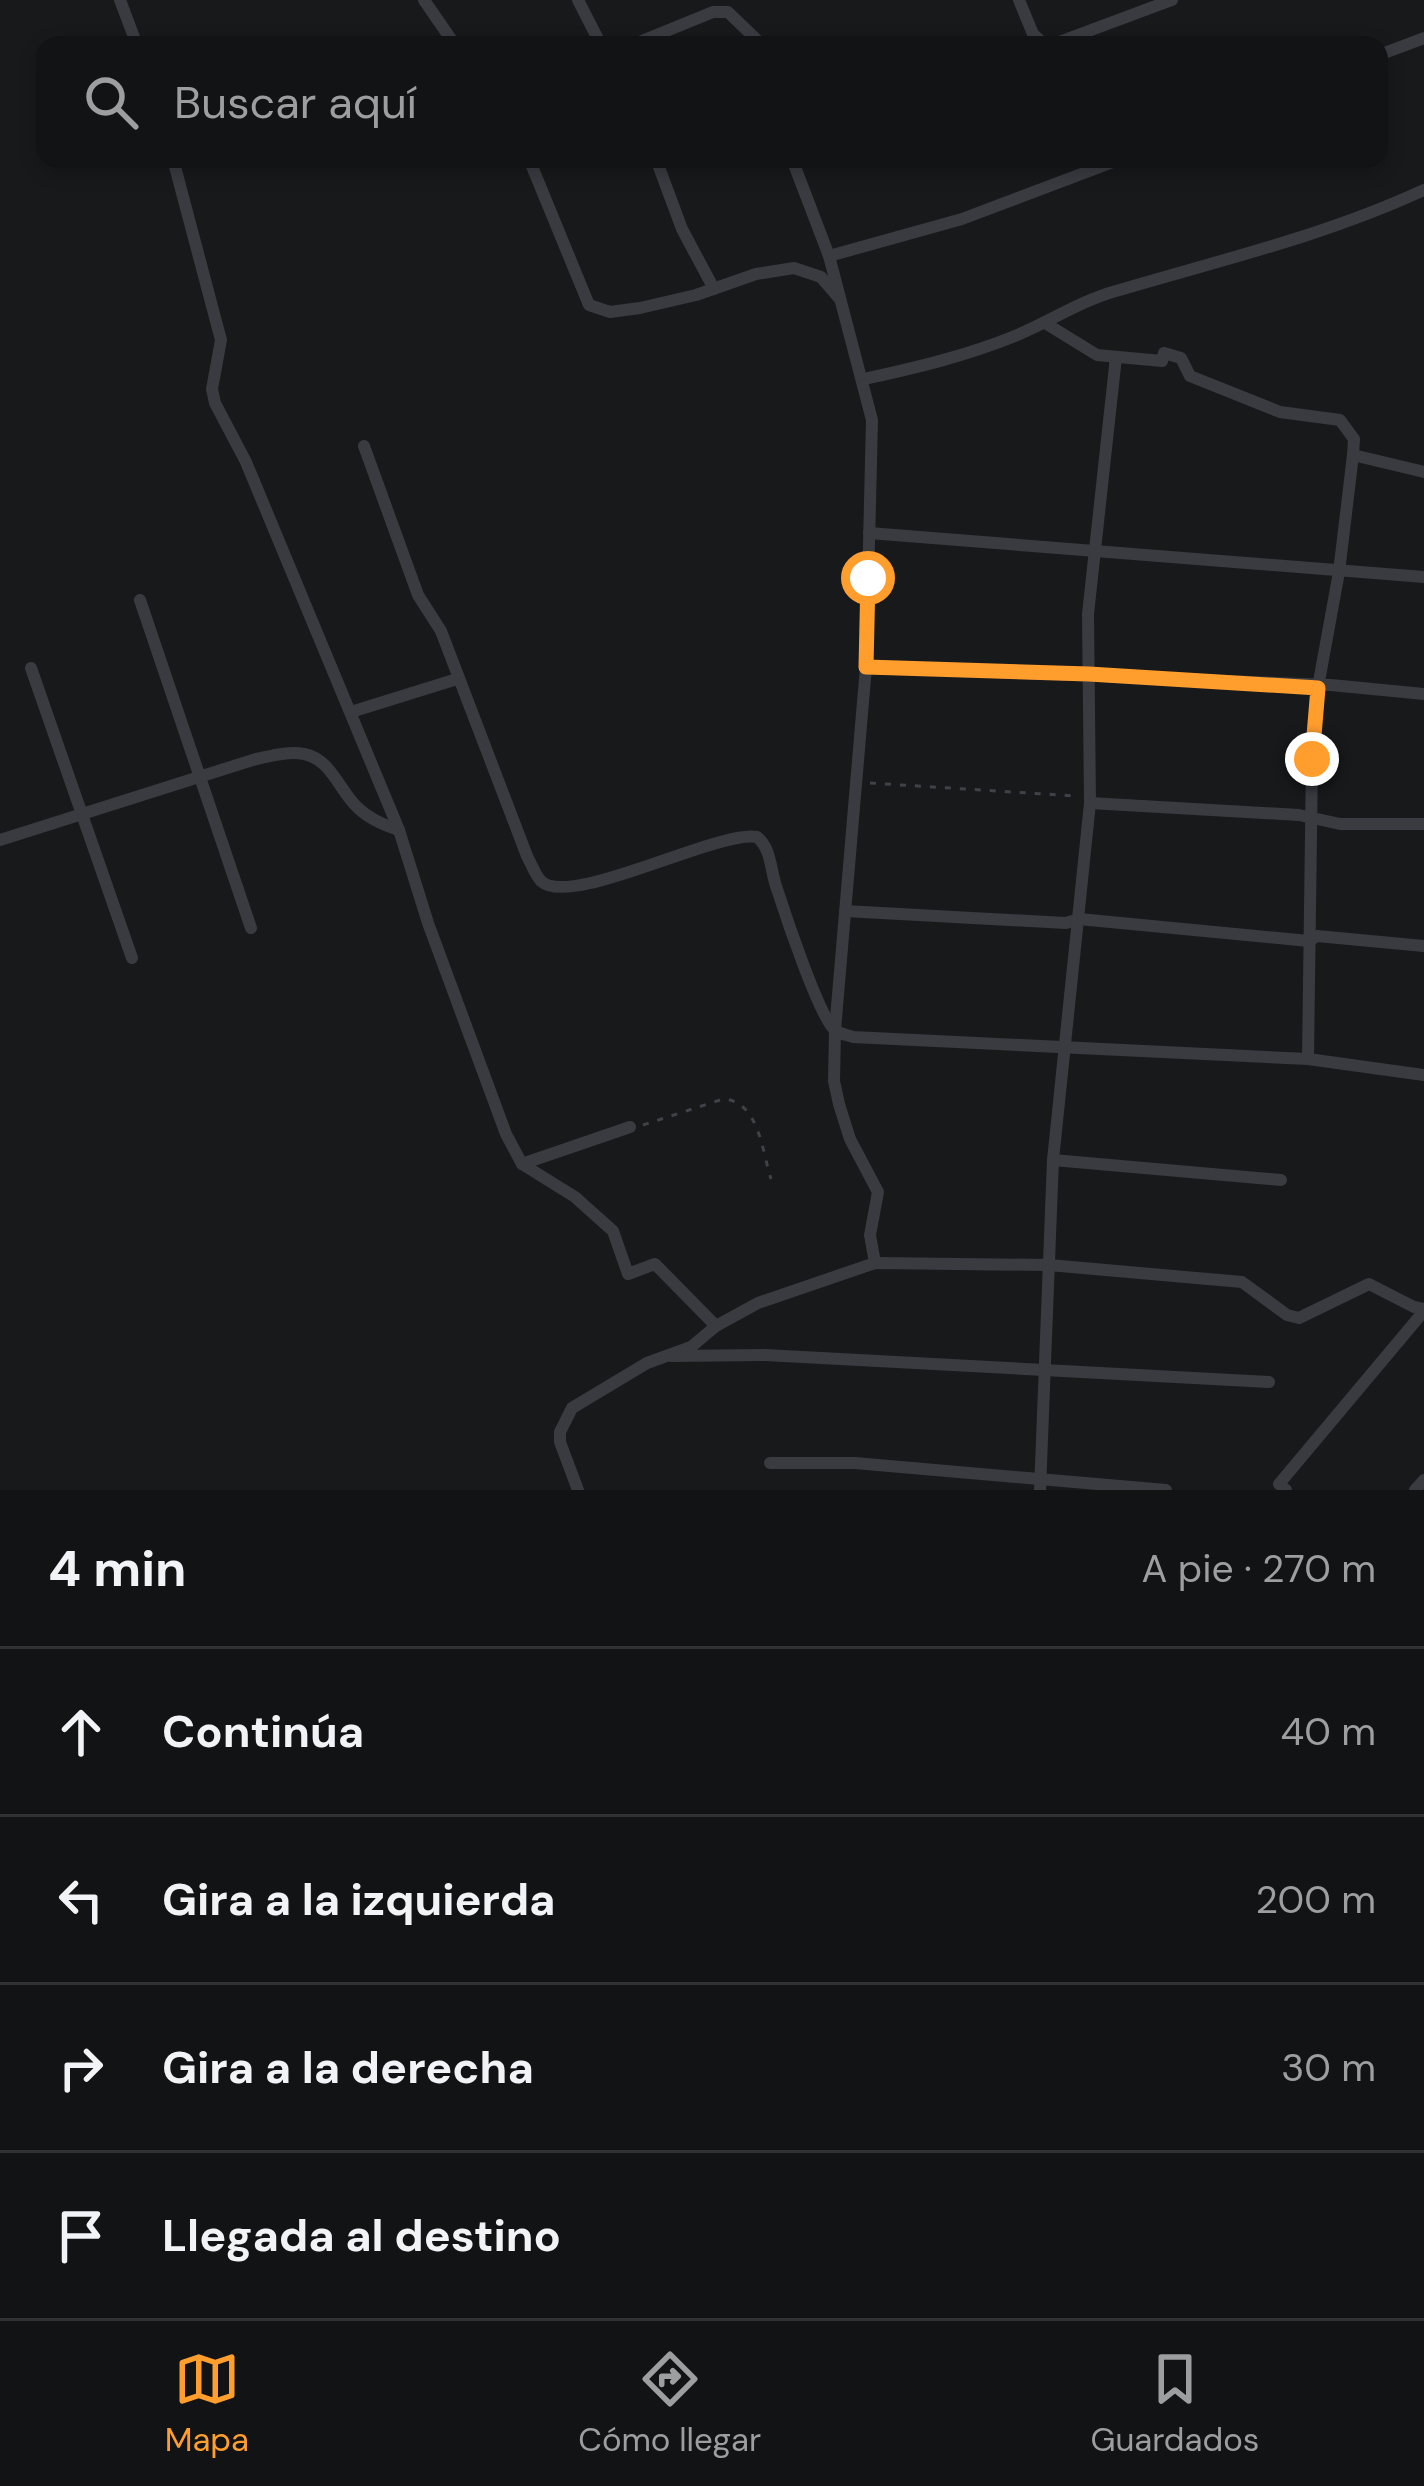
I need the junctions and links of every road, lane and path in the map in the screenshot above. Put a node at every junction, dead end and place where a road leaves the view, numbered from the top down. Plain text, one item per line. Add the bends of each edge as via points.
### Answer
1 (120, 0) edge
2 (424, 0) edge
3 (578, 0) edge
4 (1019, 0) edge
5 (1172, 0) edge
6 (134, 36) edge
7 (448, 36) edge
8 (596, 36) edge
9 (654, 36) edge
10 (753, 36) edge
11 (1036, 36) edge
12 (1073, 36) edge
13 (1424, 38) edge
14 (1388, 52) edge
15 (175, 168) edge
16 (533, 168) edge
17 (659, 168) edge
18 (796, 168) edge
19 (1083, 168) edge
20 (1424, 190) edge
21 (829, 256) junction
22 (714, 289) junction
23 (843, 304) junction
24 (1045, 323) junction
25 (1116, 357) junction
26 (863, 379) junction
27 (364, 446) dead end
28 (1353, 455) junction
29 (1424, 472) edge
30 (868, 533) junction
31 (1096, 553) junction
32 (1339, 572) junction
33 (1424, 578) edge
34 (140, 600) dead end
35 (866, 667) junction
36 (31, 668) dead end
37 (1089, 674) junction
38 (457, 679) junction
39 (1318, 688) junction
40 (1424, 694) edge
41 (351, 712) junction
42 (200, 776) junction
43 (856, 782) junction
44 (1090, 800) junction
45 (81, 814) junction
46 (1313, 817) junction
47 (1424, 824) edge
48 (399, 830) junction
49 (0, 840) edge
50 (845, 911) junction
51 (1078, 919) junction
52 (251, 928) dead end
53 (1309, 941) junction
54 (1424, 946) edge
55 (132, 958) dead end
56 (835, 1030) junction
57 (1063, 1046) junction
58 (1308, 1059) junction
59 (1424, 1075) edge
60 (630, 1127) joint
61 (1053, 1160) junction
62 (523, 1164) junction
63 (771, 1179) dead end
64 (1281, 1180) dead end
65 (875, 1263) junction
66 (1049, 1265) junction
67 (1424, 1310) edge
68 (716, 1326) junction
69 (670, 1356) junction
70 (1046, 1370) junction
71 (1269, 1382) dead end
72 (770, 1463) dead end
73 (1424, 1480) edge
74 (1040, 1483) edge
75 (578, 1490) edge
76 (1166, 1490) edge
77 (1286, 1490) edge
78 (1415, 1490) edge

1 - 6 street
2 - 7 street
3 - 8 street
4 - 11 street
5 - 12 street
9 - 10 street via 713,12 728,12
13 - 14 street
15 - 41 street via 221,340 214,403
16 - 22 street via 589,305 610,312
17 - 22 street
18 - 21 street
19 - 21 street via 962,219
20 - 24 street via 1309,236 1114,291
21 - 23 street
22 - 23 street via 794,268 821,278
23 - 26 street
24 - 25 street via 1097,355
24 - 26 street
25 - 28 street via 1162,361 1164,353 1181,358 1190,376 1280,412 1340,420 1354,439
25 - 31 street
26 - 30 street via 872,420
27 - 38 street
28 - 29 street
28 - 32 street
30 - 31 street
30 - 35 street
31 - 32 street
31 - 37 street
32 - 33 street
32 - 39 street
34 - 42 street
35 - 37 street
35 - 43 street
36 - 45 street
37 - 39 street
37 - 44 street
38 - 41 street
38 - 56 street via 540,880 567,887 757,837 766,844 817,1005
39 - 40 street
39 - 46 street
41 - 48 street
42 - 45 street
42 - 48 street via 307,754 366,815
42 - 52 street
43 - 44 path
43 - 50 street
44 - 46 street
44 - 51 street
45 - 49 street
45 - 55 street
46 - 47 street
46 - 53 street
48 - 62 street
50 - 51 street
50 - 56 street
51 - 53 street
51 - 57 street
53 - 54 street
53 - 58 street
56 - 57 street
56 - 65 street via 838,1104 878,1192 870,1235
57 - 58 street
57 - 61 street
58 - 59 street
60 - 62 street
60 - 63 path via 734,1100 753,1120
61 - 64 street
61 - 66 street
62 - 68 street via 613,1231 628,1274 655,1264
65 - 66 street
65 - 68 street
66 - 67 street via 1242,1282 1300,1318 1369,1285
66 - 70 street
67 - 77 street via 1279,1484
68 - 69 street
69 - 70 street
69 - 75 street via 572,1408 560,1442
70 - 71 street
70 - 74 street
72 - 74 street via 855,1463
73 - 78 street
74 - 76 street

